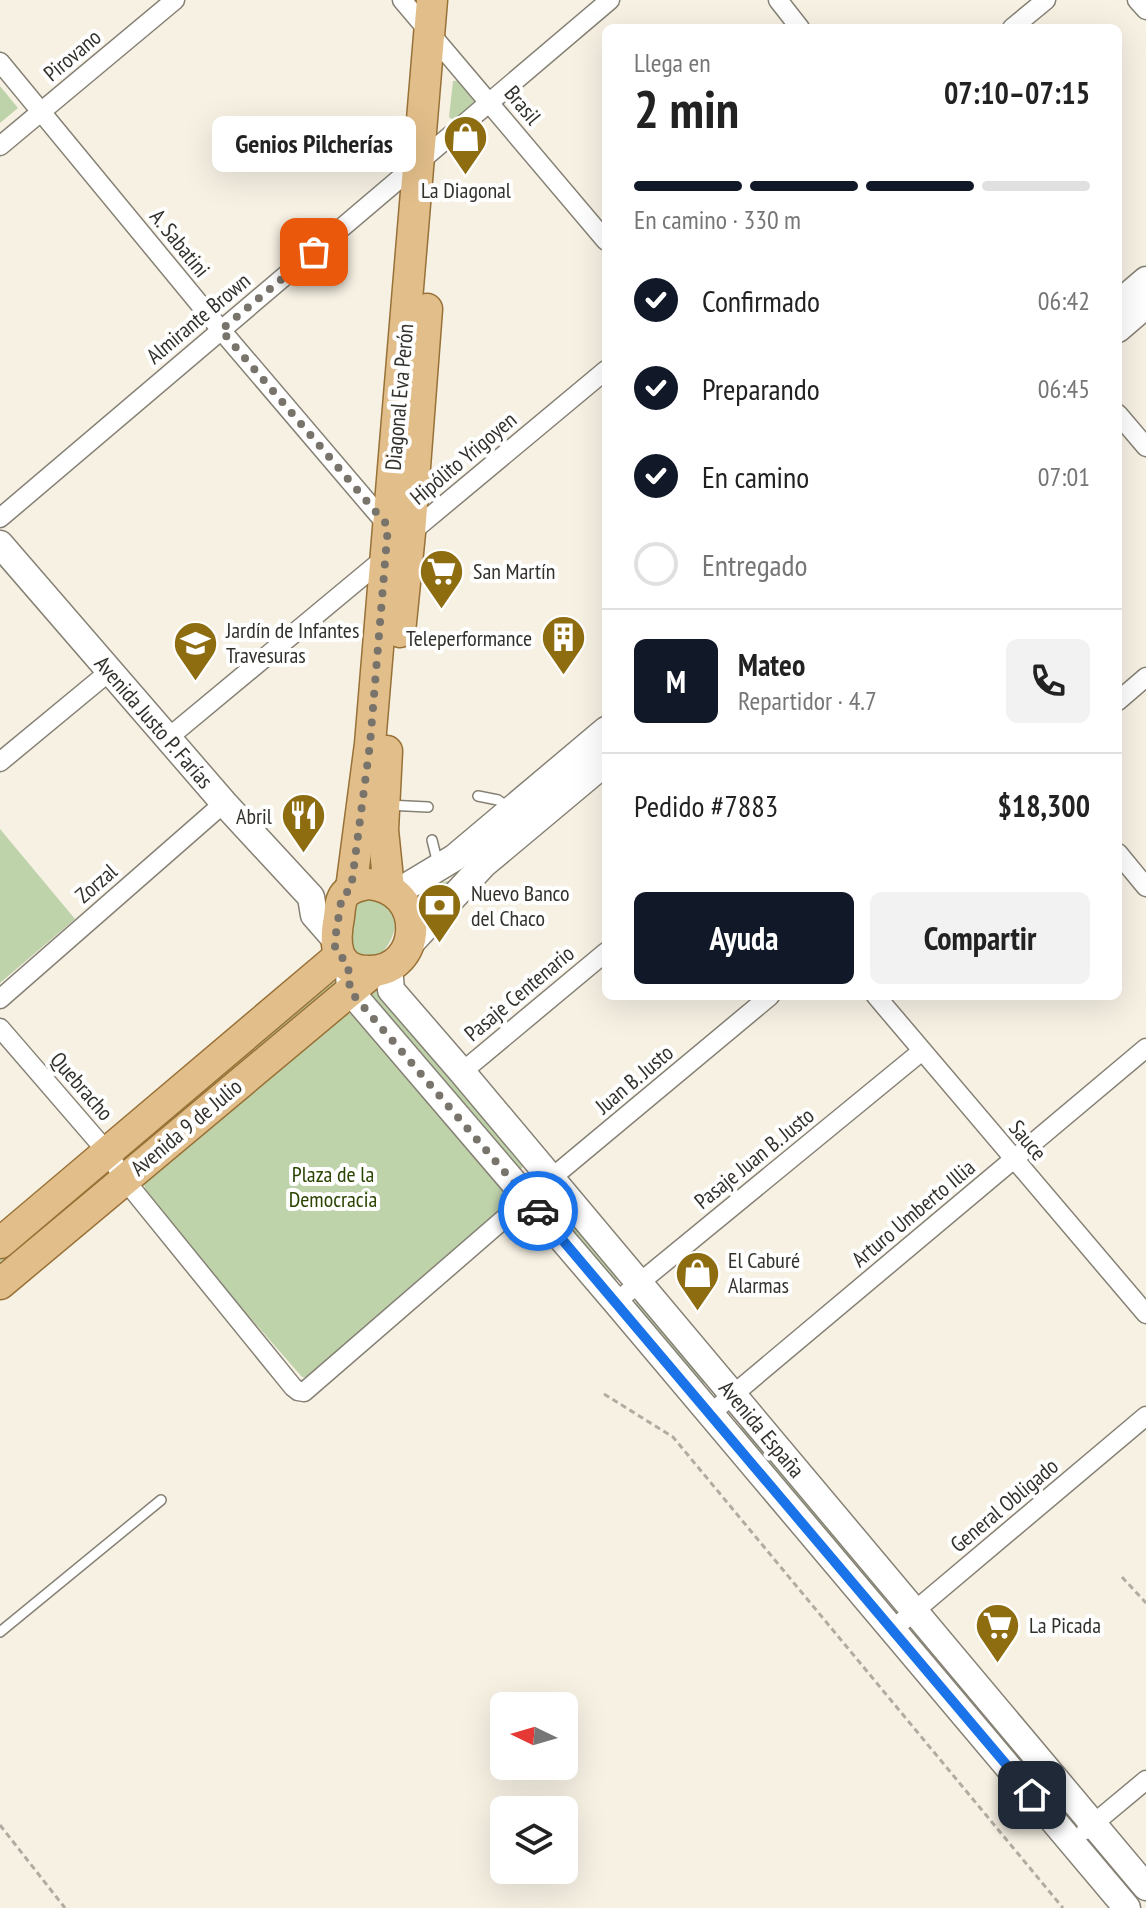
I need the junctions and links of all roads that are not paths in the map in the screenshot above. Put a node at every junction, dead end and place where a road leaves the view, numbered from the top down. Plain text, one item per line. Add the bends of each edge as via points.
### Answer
1 (175, 0) edge
2 (402, 0) edge
3 (432, 0) edge
4 (452, 0) edge
5 (610, 0) edge
6 (778, 0) edge
7 (1046, 0) edge
8 (1137, 0) edge
9 (1146, 10) edge
10 (797, 24) edge
11 (1017, 24) edge
12 (438, 42) junction
13 (0, 62) edge
14 (489, 103) junction
15 (41, 112) junction
16 (0, 146) edge
17 (429, 154) junction
18 (602, 236) edge
19 (1146, 280) edge
20 (1122, 301) edge
21 (1146, 305) edge
22 (1122, 326) edge
23 (221, 330) junction
24 (602, 373) edge
25 (1122, 419) edge
26 (1146, 447) edge
27 (0, 518) edge
28 (399, 530) junction
29 (0, 544) edge
30 (386, 557) junction
31 (110, 671) junction
32 (1146, 677) edge
33 (1122, 698) edge
34 (602, 733) edge
35 (168, 738) junction
36 (0, 762) edge
37 (602, 765) edge
38 (478, 796) dead end
39 (224, 803) junction
40 (385, 805) junction
41 (428, 807) dead end
42 (512, 809) junction
43 (432, 840) dead end
44 (1122, 858) edge
45 (439, 868) junction
46 (1146, 887) edge
47 (392, 891) junction
48 (346, 892) junction
49 (311, 897) junction
50 (409, 945) junction
51 (602, 955) edge
52 (356, 965) junction
53 (0, 999) edge
54 (765, 1000) edge
55 (879, 1000) edge
56 (0, 1028) edge
57 (1146, 1048) edge
58 (922, 1051) junction
59 (462, 1072) junction
60 (1014, 1161) junction
61 (116, 1166) junction
62 (552, 1178) junction
63 (528, 1199) junction
64 (0, 1243) edge
65 (639, 1282) junction
66 (0, 1284) edge
67 (616, 1302) junction
68 (1146, 1314) edge
69 (734, 1395) junction
70 (710, 1414) junction
71 (1146, 1416) edge
72 (161, 1500) dead end
73 (915, 1612) junction
74 (892, 1630) junction
75 (0, 1632) edge
76 (1146, 1780) edge
77 (1092, 1825) junction
78 (1072, 1842) junction
79 (1146, 1887) edge
80 (1127, 1908) edge

1 - 15 street, Pirovano
2 - 12 street, Brasil
3 - 12 main road, Diagonal Eva Perón
4 - 12 main road, Diagonal Eva Perón
5 - 14 street, Almirante Brown
6 - 10 street
7 - 11 street
8 - 9 street
12 - 14 street, Brasil
12 - 17 main road, Diagonal Eva Perón
13 - 15 street, A. Sabatini
14 - 17 street, Almirante Brown
14 - 18 street, Brasil
15 - 16 street, Pirovano
15 - 23 street, A. Sabatini
17 - 23 street, Almirante Brown
17 - 28 main road, Diagonal Eva Perón
19 - 20 main road
21 - 22 main road
23 - 27 street, Almirante Brown
23 - 28 street, A. Sabatini
24 - 28 street, Hipólito Yrigoyen
25 - 26 street
28 - 30 main road, Diagonal Eva Perón
28 - 40 main road, Diagonal Eva Perón
29 - 31 main road, Avenida Justo P. Farías
30 - 35 street
30 - 48 main road, Diagonal Eva Perón via 370,744
31 - 35 main road, Avenida Justo P. Farías
31 - 36 street
32 - 33 street
34 - 42 main road
35 - 39 main road, Avenida Justo P. Farías
37 - 50 main road via 484,864
38 - 42 lane
39 - 49 main road, Avenida Justo P. Farías
39 - 53 street, Zorzal
40 - 41 lane
40 - 47 main road, Diagonal Eva Perón via 383,830
42 - 45 main road
43 - 45 lane
44 - 46 street
45 - 47 main road
47 - 48 main road via 368,884
47 - 50 main road, Diagonal Eva Perón via 411,916
48 - 49 main road
48 - 52 main road, Diagonal Eva Perón
49 - 52 main road, Avenida Justo P. Farías via 314,915
50 - 52 main road, Avenida 9 de Julio
51 - 59 street, Pasaje Centenario
52 - 59 main road, Avenida España via 391,990
52 - 61 main road, Avenida 9 de Julio
52 - 63 main road, Avenida España
54 - 62 street, Juan B. Justo
55 - 58 street, Sauce
56 - 61 street, Quebracho
57 - 60 street, Arturo Umberto Illia
58 - 60 street, Sauce
58 - 65 street, Pasaje Juan B. Justo
59 - 62 main road, Avenida España
60 - 68 street, Sauce
60 - 69 street, Arturo Umberto Illia
61 - 63 street, Quebracho via 293,1387 304,1392
61 - 64 main road, Avenida 9 de Julio
61 - 66 main road, Avenida 9 de Julio
62 - 63 street, Juan B. Justo
62 - 65 main road, Avenida España
63 - 67 main road, Avenida España
65 - 67 street, Pasaje Juan B. Justo
65 - 69 main road, Avenida España
67 - 70 main road, Avenida España
69 - 70 street, Arturo Umberto Illia
69 - 73 main road, Avenida España
70 - 74 main road, Avenida España
71 - 73 street, General Obligado
72 - 75 lane
73 - 74 street, General Obligado
73 - 77 main road, Avenida España
74 - 78 main road, Avenida España
76 - 77 street
77 - 78 street
77 - 79 main road, Avenida España
78 - 80 main road, Avenida España

